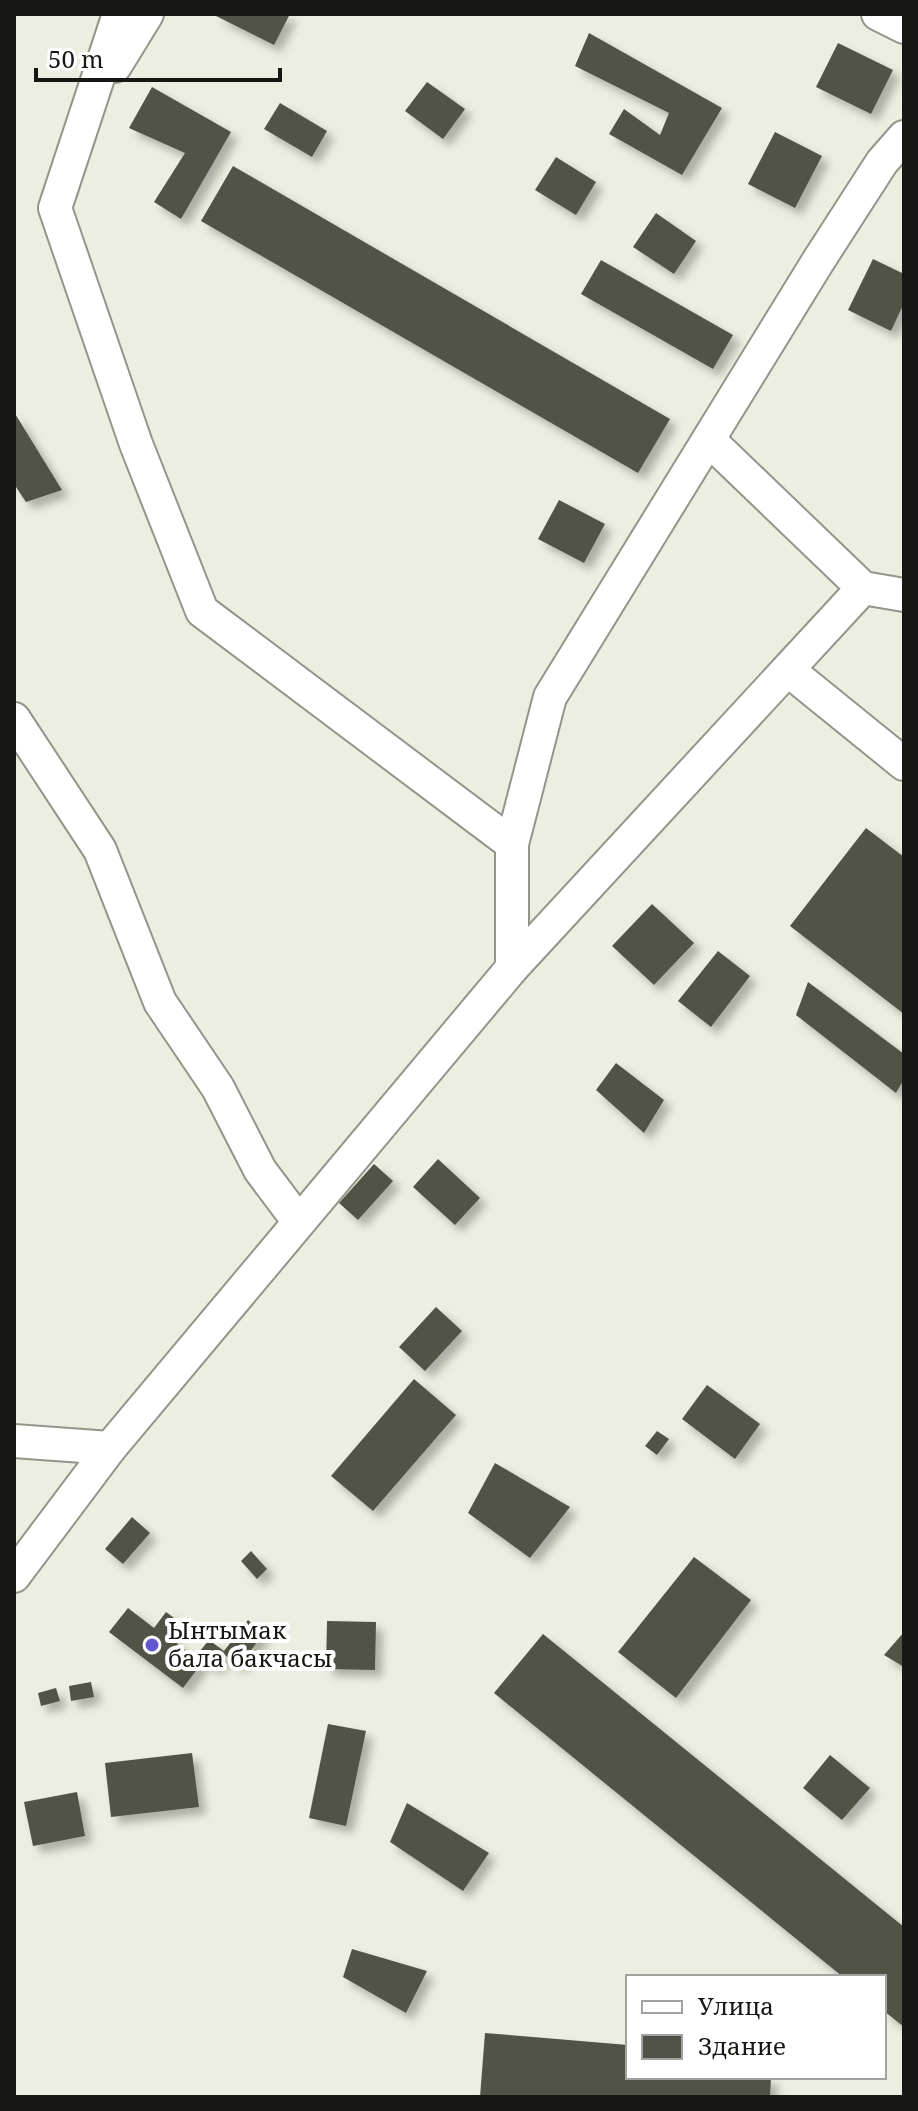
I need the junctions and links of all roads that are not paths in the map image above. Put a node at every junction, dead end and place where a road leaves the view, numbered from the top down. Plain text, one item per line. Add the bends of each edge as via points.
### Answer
1 (119, 14) edge
2 (147, 14) edge
3 (878, 14) edge
4 (904, 27) edge
5 (82, 121) junction
6 (904, 137) edge
7 (710, 441) junction
8 (863, 588) junction
9 (904, 595) edge
10 (788, 670) junction
11 (14, 719) edge
12 (904, 764) edge
13 (512, 844) junction
14 (512, 968) junction
15 (299, 1222) junction
16 (14, 1441) edge
17 (110, 1448) junction
18 (14, 1576) edge

1 - 5 street
2 - 5 street
3 - 4 street
5 - 13 street via 55,208 136,444 202,611
6 - 7 street via 817,263
7 - 8 street
7 - 13 street via 550,697
8 - 9 street
8 - 10 street
10 - 12 street
10 - 14 street
11 - 15 street via 100,850 160,1002 218,1088 260,1170
13 - 14 street
14 - 15 street
15 - 17 street
16 - 17 street
17 - 18 street

